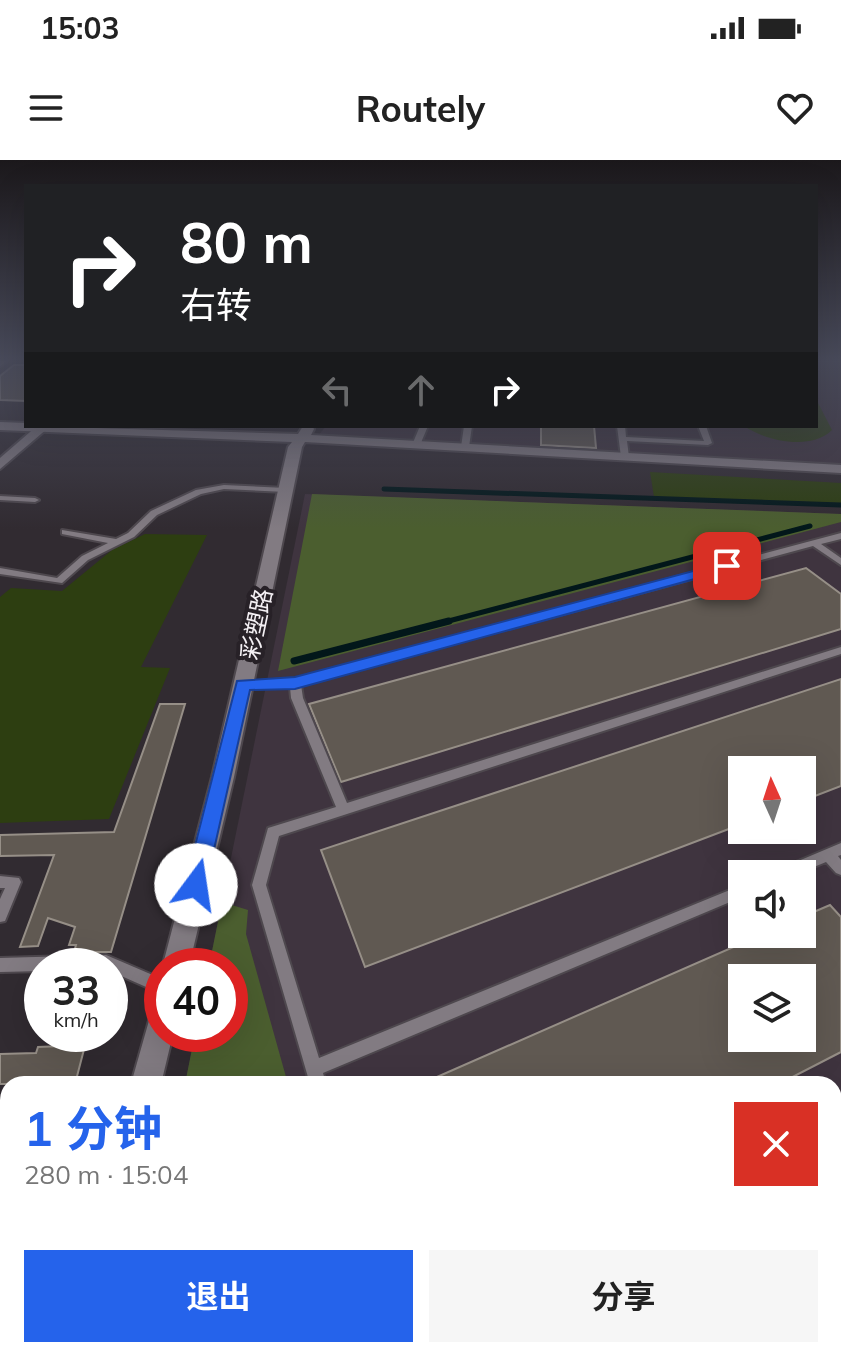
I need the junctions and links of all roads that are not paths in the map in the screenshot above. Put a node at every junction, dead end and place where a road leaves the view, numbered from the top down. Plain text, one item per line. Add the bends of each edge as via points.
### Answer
1 (0, 426) edge
2 (24, 427) edge
3 (42, 428) edge
4 (105, 428) edge
5 (423, 428) edge
6 (468, 428) edge
7 (621, 428) edge
8 (703, 428) edge
9 (131, 429) edge
10 (306, 432) edge
11 (623, 439) junction
12 (416, 445) junction
13 (465, 447) junction
14 (625, 457) junction
15 (0, 465) edge
16 (841, 469) edge
17 (286, 490) junction
18 (0, 498) edge
19 (35, 500) dead end
20 (65, 532) dead end
21 (841, 536) edge
22 (116, 542) junction
23 (814, 543) junction
24 (841, 562) edge
25 (0, 571) edge
26 (841, 650) edge
27 (295, 683) junction
28 (243, 685) junction
29 (343, 808) junction
30 (834, 852) edge
31 (815, 860) edge
32 (841, 869) edge
33 (0, 882) edge
34 (728, 897) edge
35 (0, 916) edge
36 (179, 948) edge
37 (0, 965) edge
38 (144, 979) edge
39 (154, 1052) edge
40 (148, 1076) edge
41 (316, 1076) edge
42 (318, 1076) edge

1 - 2 street
3 - 4 street
3 - 15 street
4 - 9 street
5 - 12 lane
6 - 13 lane
7 - 11 lane
8 - 11 lane via 708,443
9 - 10 street
10 - 12 street
10 - 17 street, 彩塑路 via 295,447
11 - 14 lane
12 - 13 street
13 - 14 street
14 - 16 street
17 - 22 lane via 211,488 154,513
17 - 28 street, 彩塑路
18 - 19 lane
20 - 22 lane
21 - 23 lane
22 - 25 lane via 85,558 59,581
23 - 24 lane
23 - 27 lane
26 - 29 lane
27 - 28 lane
27 - 29 lane
28 - 36 street, 彩塑路
29 - 41 lane via 273,832 259,885
30 - 31 lane
30 - 32 lane
33 - 35 lane via 14,882
34 - 42 lane
37 - 38 lane via 106,962
39 - 40 street

